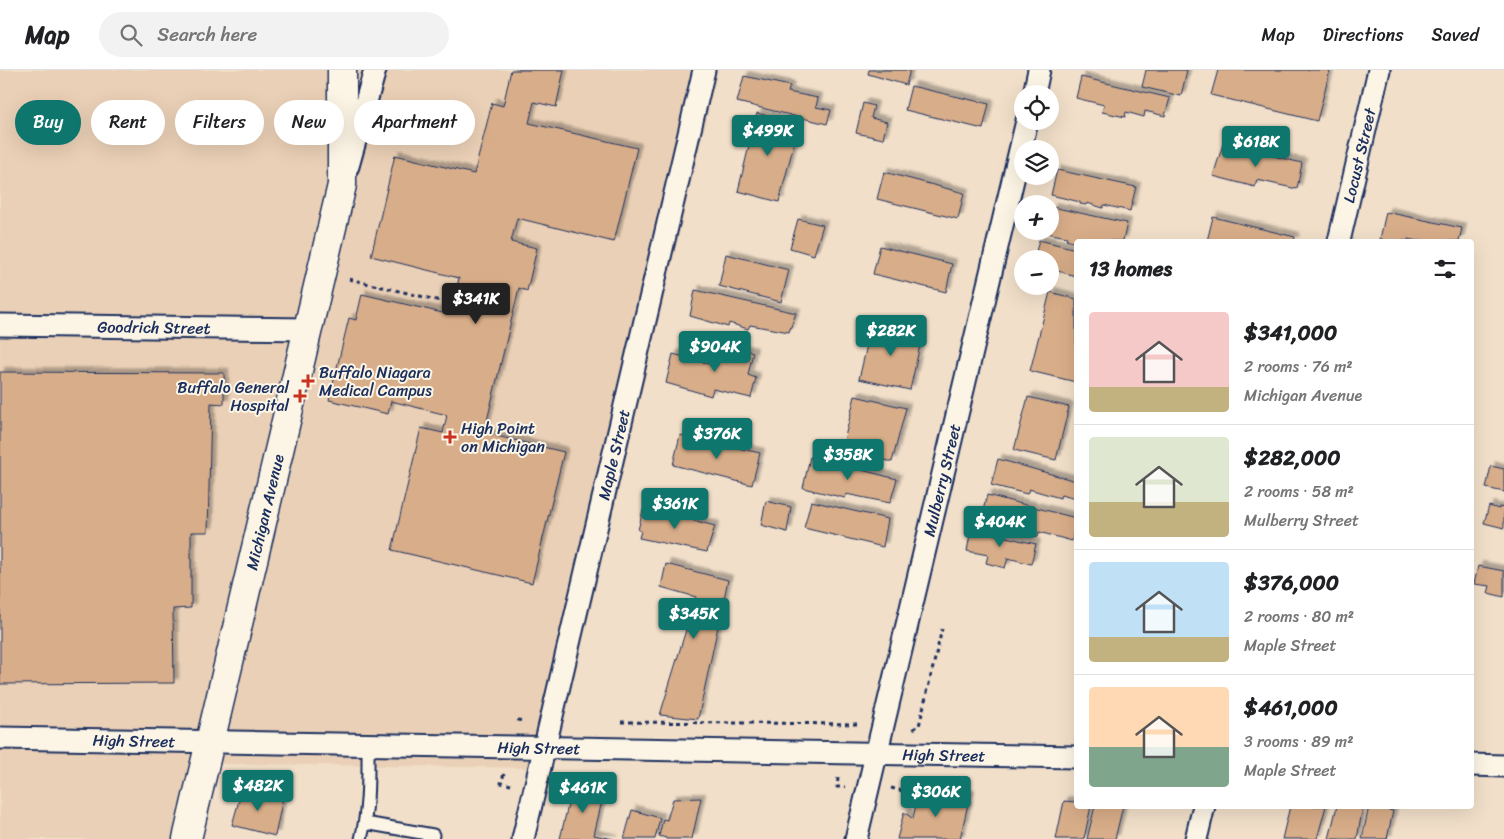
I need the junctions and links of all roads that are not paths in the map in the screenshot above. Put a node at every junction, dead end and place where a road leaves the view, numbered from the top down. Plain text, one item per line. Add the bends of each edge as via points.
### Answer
1 (342, 70) edge
2 (375, 70) edge
3 (704, 70) edge
4 (1039, 70) edge
5 (1379, 70) edge
6 (1036, 85) edge
7 (1025, 130) edge
8 (342, 185) junction
9 (1339, 239) edge
10 (0, 325) edge
11 (308, 329) junction
12 (0, 738) edge
13 (210, 741) junction
14 (368, 744) junction
15 (544, 748) junction
16 (876, 754) junction
17 (1074, 757) edge
18 (1474, 765) edge
19 (1504, 766) edge
20 (1203, 809) edge
21 (365, 823) junction
22 (186, 839) edge
23 (361, 839) edge
24 (432, 839) edge
25 (523, 839) edge
26 (856, 839) edge
27 (1196, 839) edge

1 - 8 street, Michigan Avenue
2 - 8 street, Michigan Avenue
3 - 15 street, Maple Street
4 - 6 street
5 - 9 street, Locust Street
7 - 16 street, Mulberry Street
8 - 11 street, Michigan Avenue
10 - 11 street, Goodrich Street
11 - 13 street, Michigan Avenue
12 - 13 street, High Street
13 - 14 street, High Street
13 - 22 street, Michigan Avenue
14 - 15 street, High Street
14 - 21 lane
15 - 16 street, High Street
15 - 25 street, Maple Street
16 - 17 street, High Street
16 - 26 street, Mulberry Street
18 - 19 street
20 - 27 street
21 - 23 lane
21 - 24 lane via 433,835

